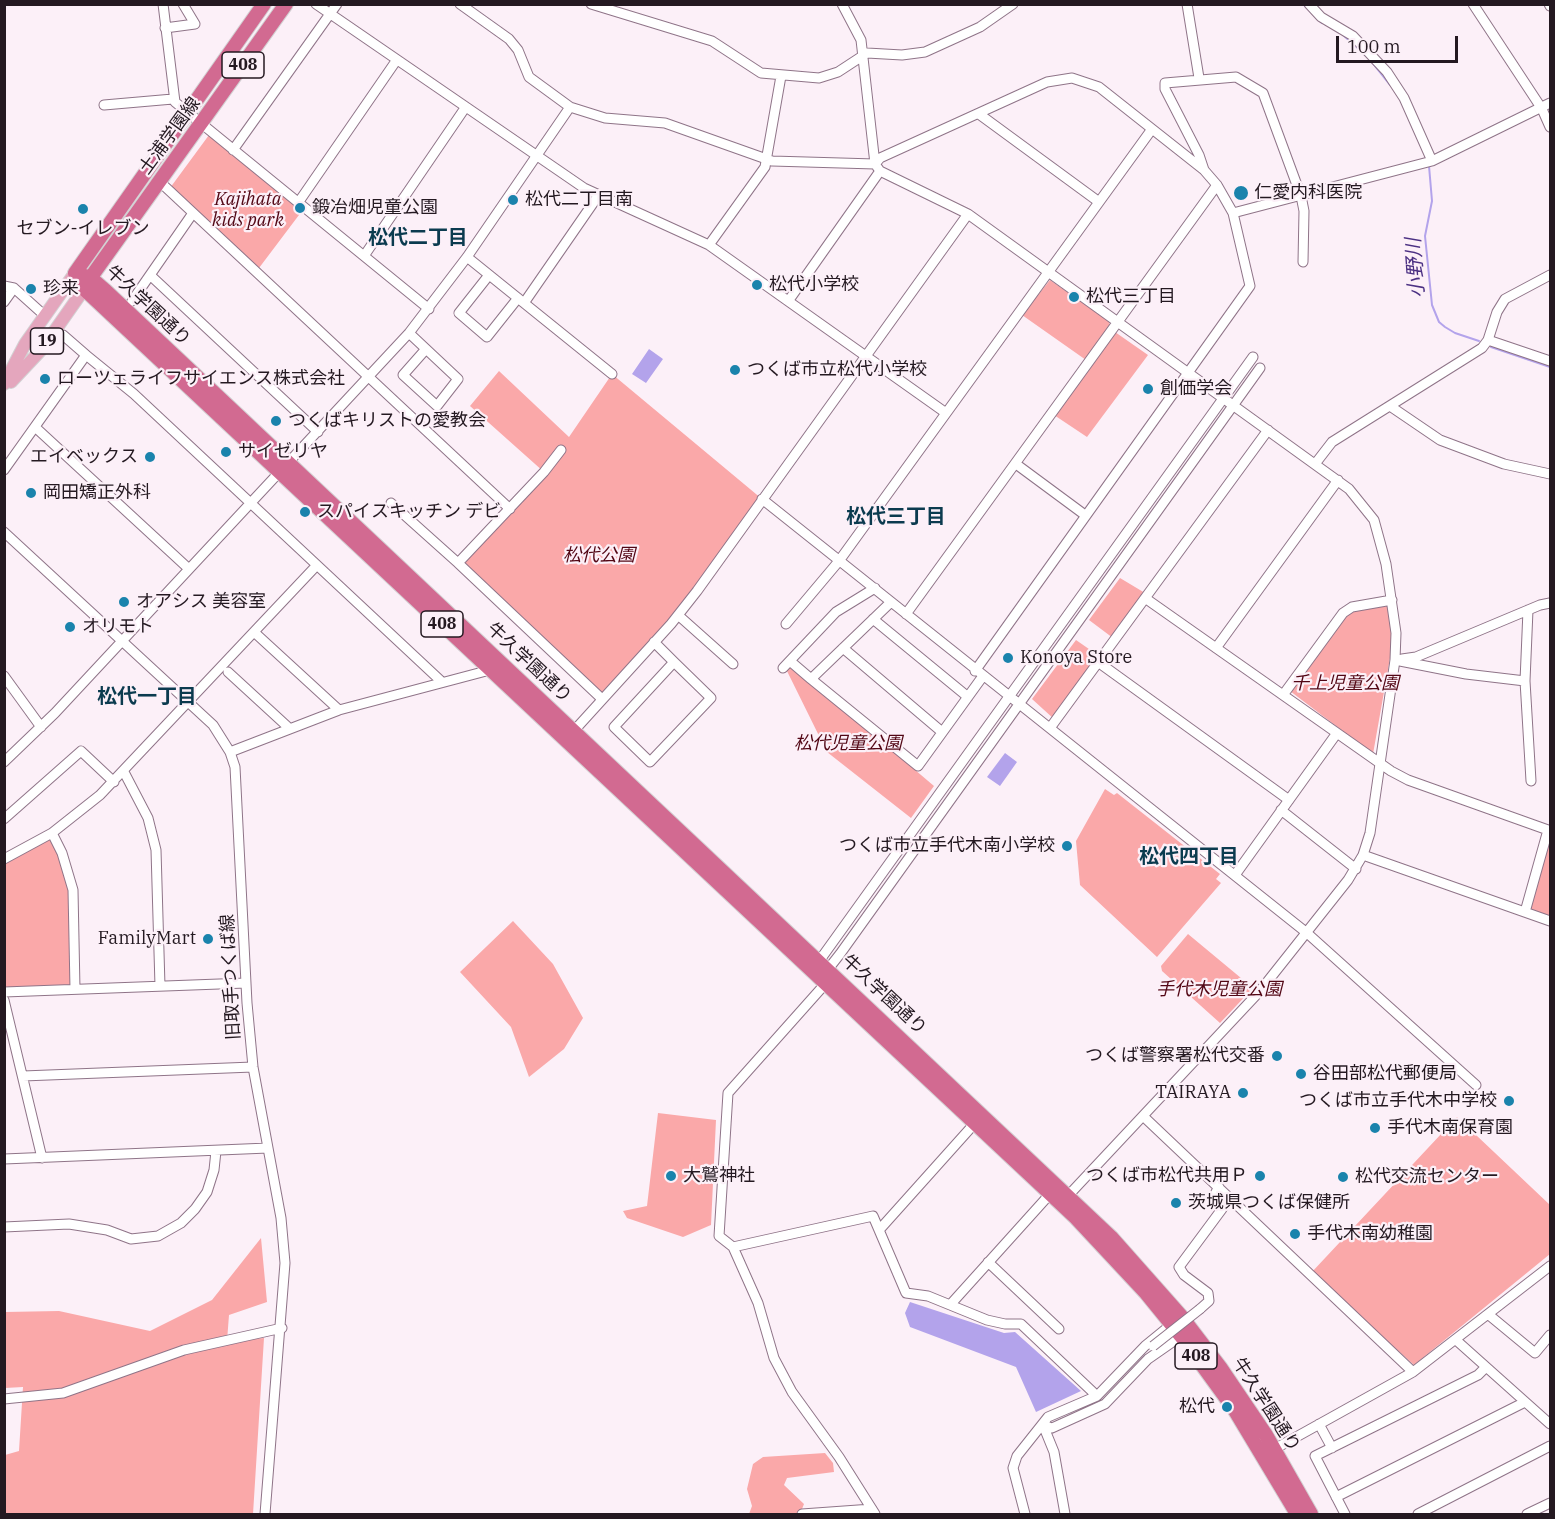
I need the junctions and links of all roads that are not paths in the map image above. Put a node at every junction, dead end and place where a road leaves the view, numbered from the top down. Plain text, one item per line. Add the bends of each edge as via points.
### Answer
1 (163, 4) edge
2 (183, 4) edge
3 (286, 4) edge
4 (316, 4) edge
5 (337, 4) edge
6 (460, 4) edge
7 (591, 4) edge
8 (842, 4) edge
9 (1013, 4) edge
10 (1187, 4) edge
11 (1310, 4) edge
12 (1473, 4) edge
13 (261, 6) edge
14 (330, 14) junction
15 (165, 28) junction
16 (861, 56) junction
17 (396, 61) junction
18 (781, 76) junction
19 (1199, 78) junction
20 (173, 99) junction
21 (104, 105) dead end
22 (1546, 106) edge
23 (570, 107) junction
24 (465, 108) junction
25 (188, 114) junction
26 (980, 114) junction
27 (201, 125) junction
28 (1551, 127) edge
29 (1152, 129) junction
30 (233, 150) junction
31 (537, 158) junction
32 (766, 160) junction
33 (1432, 161) junction
34 (877, 168) junction
35 (1204, 170) junction
36 (159, 181) junction
37 (1217, 185) junction
38 (598, 196) junction
39 (1301, 196) junction
40 (298, 202) junction
41 (1099, 202) junction
42 (194, 213) junction
43 (1233, 213) junction
44 (968, 214) junction
45 (709, 245) junction
46 (364, 256) junction
47 (467, 257) junction
48 (1303, 262) dead end
49 (1048, 272) junction
50 (75, 273) junction
51 (489, 274) junction
52 (150, 275) junction
53 (1551, 275) edge
54 (87, 283) junction
55 (9, 287) edge
56 (789, 300) junction
57 (132, 301) dead end
58 (521, 301) junction
59 (4, 302) edge
60 (429, 309) junction
61 (44, 315) junction
62 (1118, 322) junction
63 (409, 333) junction
64 (63, 335) dead end
65 (1488, 340) junction
66 (426, 349) junction
67 (86, 354) junction
68 (865, 356) junction
69 (1253, 357) dead end
70 (1551, 361) edge
71 (1260, 368) dead end
72 (1189, 373) junction
73 (612, 374) dead end
74 (369, 377) junction
75 (4, 384) edge
76 (4, 388) edge
77 (1224, 398) junction
78 (1234, 405) junction
79 (1389, 406) junction
80 (946, 413) junction
81 (36, 427) junction
82 (1268, 430) junction
83 (318, 432) junction
84 (561, 450) dead end
85 (1016, 464) junction
86 (1316, 464) junction
87 (284, 468) junction
88 (4, 470) edge
89 (1551, 474) edge
90 (1338, 480) junction
91 (762, 499) junction
92 (391, 503) dead end
93 (251, 504) junction
94 (510, 509) junction
95 (1085, 515) junction
96 (4, 532) edge
97 (839, 561) junction
98 (458, 563) junction
99 (317, 565) junction
100 (189, 569) junction
101 (875, 588) junction
102 (1145, 598) junction
103 (1392, 600) junction
104 (891, 602) junction
105 (1551, 603) edge
106 (1528, 610) junction
107 (906, 614) junction
108 (678, 615) junction
109 (873, 619) junction
110 (786, 624) dead end
111 (254, 632) junction
112 (122, 640) junction
113 (654, 642) junction
114 (843, 648) junction
115 (1216, 648) junction
116 (1395, 660) junction
117 (674, 662) junction
118 (1098, 662) junction
119 (732, 664) dead end
120 (490, 670) junction
121 (228, 672) dead end
122 (979, 674) junction
123 (4, 676) edge
124 (811, 679) junction
125 (1526, 681) junction
126 (442, 682) junction
127 (1009, 695) junction
128 (1283, 695) junction
129 (968, 697) junction
130 (602, 699) junction
131 (188, 702) junction
132 (1019, 703) junction
133 (339, 710) junction
134 (41, 727) junction
135 (289, 728) junction
136 (1050, 728) junction
137 (942, 732) junction
138 (1337, 733) junction
139 (570, 734) junction
140 (230, 752) junction
141 (4, 762) edge
142 (1380, 764) junction
143 (124, 772) junction
144 (1531, 781) dead end
145 (114, 782) junction
146 (1289, 800) junction
147 (1281, 810) junction
148 (4, 819) edge
149 (1550, 827) edge
150 (52, 833) junction
151 (1363, 855) junction
152 (4, 859) edge
153 (1356, 869) junction
154 (1235, 875) junction
155 (1525, 912) junction
156 (1551, 921) edge
157 (1307, 933) junction
158 (821, 966) junction
159 (246, 983) junction
160 (826, 983) junction
161 (160, 986) junction
162 (75, 989) junction
163 (4, 992) edge
164 (4, 1000) edge
165 (253, 1067) junction
166 (23, 1076) junction
167 (1476, 1085) dead end
168 (1143, 1116) junction
169 (975, 1123) junction
170 (268, 1149) junction
171 (216, 1151) junction
172 (42, 1158) junction
173 (4, 1159) edge
174 (1220, 1187) junction
175 (1060, 1198) junction
176 (4, 1227) edge
177 (880, 1229) junction
178 (733, 1247) junction
179 (988, 1262) junction
180 (1551, 1266) edge
181 (950, 1305) junction
182 (1489, 1315) junction
183 (1172, 1324) junction
184 (282, 1328) junction
185 (1059, 1329) dead end
186 (1551, 1335) edge
187 (1181, 1336) junction
188 (1456, 1340) junction
189 (1486, 1367) junction
190 (1413, 1372) junction
191 (1097, 1396) junction
192 (4, 1400) edge
193 (1525, 1402) junction
194 (1320, 1424) junction
195 (1551, 1424) edge
196 (1043, 1425) junction
197 (1551, 1446) edge
198 (1332, 1448) junction
199 (1269, 1452) junction
200 (1336, 1497) junction
201 (1551, 1503) edge
202 (874, 1512) edge
203 (265, 1515) edge
204 (802, 1515) edge
205 (1025, 1515) edge
206 (1065, 1515) edge
207 (1297, 1515) edge
208 (1311, 1515) edge
209 (1345, 1515) edge
210 (1418, 1515) edge
211 (1527, 1515) edge

1 - 15 street
2 - 15 street via 195,24
3 - 27 highway, 土浦学園線 / 408
4 - 14 street
5 - 14 street
6 - 23 street via 509,39 529,77
7 - 18 street via 712,41 760,73
8 - 16 street via 861,40
9 - 16 street via 980,27 926,52
10 - 19 street
11 - 33 street via 1321,17 1353,36 1387,72 1404,98
12 - 22 street
13 - 25 highway, 土浦学園線 / 408
14 - 17 street
14 - 30 street
15 - 20 street
16 - 18 street via 819,78
16 - 34 street
17 - 24 street
17 - 40 street
18 - 32 street
19 - 35 street via 1165,83 1165,89
19 - 39 street via 1236,77 1263,93
20 - 21 street
20 - 25 street
22 - 28 street
22 - 33 street
23 - 31 street
23 - 32 street via 605,118 665,123
24 - 31 street
24 - 46 street
25 - 27 street
25 - 50 highway, 土浦学園線 / 408
26 - 29 street via 1047,82 1072,78 1099,87
26 - 34 street via 880,158
26 - 41 street
27 - 30 street
27 - 36 highway, 土浦学園線 / 408
29 - 35 street
29 - 41 street
30 - 40 street
31 - 38 street
31 - 47 street
32 - 34 street
32 - 45 street via 765,167
33 - 39 street
34 - 44 street
34 - 56 street
35 - 37 street
36 - 42 street
36 - 54 highway, 土浦学園線 / 408
37 - 43 street
37 - 62 street
38 - 45 street
38 - 58 street
39 - 43 street
39 - 48 street
40 - 46 street
41 - 49 street
42 - 52 street
42 - 74 street
43 - 72 street via 1251,286
44 - 49 street
44 - 68 street
45 - 56 street
46 - 60 street
47 - 51 street
47 - 60 street
49 - 62 street
49 - 80 street
50 - 54 highway, 牛久学園通り / 408
50 - 61 main road, 19
51 - 58 street
51 - 58 street via 459,313 487,337
52 - 57 street
52 - 83 street
53 - 65 street via 1505,299
54 - 76 main road, 19 via 42,349
54 - 87 highway, 牛久学園通り / 408
55 - 59 street
55 - 61 street
56 - 68 street
58 - 73 street
60 - 63 street
61 - 75 main road, 19
62 - 72 street
62 - 85 street
63 - 66 street
63 - 74 street
64 - 67 street
65 - 70 street
65 - 79 street via 1482,348
66 - 66 street via 458,379 437,406 404,375
67 - 81 street
67 - 93 street
68 - 80 street
68 - 91 street
69 - 77 street
71 - 78 street
72 - 77 street
72 - 95 street
74 - 83 street
74 - 94 street
77 - 78 street
77 - 127 street
78 - 82 street
78 - 132 street
79 - 86 street via 1332,442
79 - 89 street via 1440,440 1504,464
80 - 97 street
81 - 88 street
81 - 100 street
82 - 86 street
82 - 102 street
83 - 87 street
84 - 94 street
85 - 95 street
85 - 107 street
86 - 90 street
87 - 93 street
87 - 120 highway, 牛久学園通り / 408
87 - 139 highway, 牛久学園通り / 408
90 - 103 street via 1374,520
90 - 115 street
91 - 97 street
91 - 108 street
92 - 98 street
93 - 99 street
93 - 100 street
94 - 98 street
95 - 122 street
96 - 112 street, 旧取手つくば線
97 - 101 street
97 - 110 street
98 - 130 street
99 - 111 street
99 - 126 street
100 - 112 street
101 - 104 street
101 - 124 street via 836,612 787,664
102 - 115 street
102 - 118 street
103 - 116 street
103 - 128 street via 1352,607 1343,613
104 - 107 street
104 - 109 street
105 - 106 street
106 - 116 street via 1416,657
106 - 125 street
107 - 122 street
108 - 113 street
108 - 119 street
109 - 114 street
109 - 129 street
111 - 131 street
111 - 133 street
112 - 131 street, 旧取手つくば線
112 - 134 street
113 - 117 street
113 - 130 street
114 - 124 street
114 - 137 street
115 - 128 street
116 - 125 street
116 - 142 street
117 - 117 street via 711,698 650,762 614,727
118 - 136 street
118 - 146 street
120 - 126 street
120 - 139 highway, 牛久学園通り / 408
121 - 135 street
122 - 127 street
122 - 129 street
123 - 134 street
124 - 137 street via 918,766
125 - 144 street
126 - 133 street
127 - 132 street
127 - 158 street
128 - 138 street
129 - 137 street
130 - 139 street
131 - 140 street, 旧取手つくば線 via 213,725
131 - 143 street
132 - 136 street
132 - 158 street
133 - 135 street
134 - 141 street
135 - 140 street
136 - 154 street
138 - 142 street
138 - 146 street
139 - 158 highway, 牛久学園通り / 408
140 - 159 street, 旧取手つくば線 via 237,773
142 - 149 street via 1408,780
142 - 151 street
143 - 145 street
143 - 161 street via 148,818 156,850
145 - 148 street via 81,751
145 - 150 street
146 - 147 street
147 - 153 street
147 - 154 street
149 - 155 street
150 - 152 street
150 - 162 street via 73,891
151 - 153 street
151 - 155 street
153 - 157 street
154 - 157 street
155 - 156 street
157 - 167 street
157 - 168 street via 1260,991
158 - 160 highway, 牛久学園通り / 408
158 - 175 highway, 牛久学園通り / 408
159 - 161 street
159 - 165 street, 旧取手つくば線
160 - 169 highway, 牛久学園通り / 408
160 - 178 street via 728,1093 719,1236
161 - 162 street
162 - 163 street
164 - 166 street
165 - 166 street
165 - 170 street, 旧取手つくば線
166 - 172 street
168 - 174 street
168 - 175 street
169 - 175 highway, 牛久学園通り / 408
169 - 177 street
170 - 171 street
170 - 184 street, 旧取手つくば線 via 285,1263
171 - 172 street
171 - 176 street via 207,1192 181,1223 158,1236 131,1239 107,1230 69,1224
172 - 173 street
174 - 190 street
174 - 196 street, bridge via 1216,1192 1222,1209 1179,1267 1209,1293 1209,1301 1153,1347 1102,1398
175 - 179 street
175 - 183 highway, 牛久学園通り / 408
175 - 199 highway, 牛久学園通り / 408 via 1129,1256 1181,1316 1232,1384
177 - 178 street via 873,1216
177 - 181 street via 906,1293
178 - 202 street via 758,1303 774,1358 792,1392
179 - 181 street
179 - 185 street
180 - 182 street
181 - 191 street via 987,1320 1021,1324
182 - 186 street via 1534,1353
182 - 188 street
183 - 187 highway, 牛久学園通り / 408
183 - 191 street
184 - 192 street via 176,1352 63,1393
184 - 203 street, 旧取手つくば線
187 - 196 street via 1148,1359 1105,1404 1052,1428
187 - 199 highway, 牛久学園通り / 408
188 - 189 street
188 - 190 street
189 - 193 street
189 - 198 street via 1478,1375
190 - 194 street
191 - 196 street via 1048,1417
193 - 195 street
193 - 200 street
194 - 198 street
194 - 199 street
196 - 205 street via 1017,1456 1013,1468
196 - 206 street via 1054,1452
197 - 210 street
198 - 200 street via 1315,1456
199 - 207 highway, 牛久学園通り / 408
199 - 208 highway, 牛久学園通り / 408
200 - 209 street
201 - 211 street
202 - 204 street

